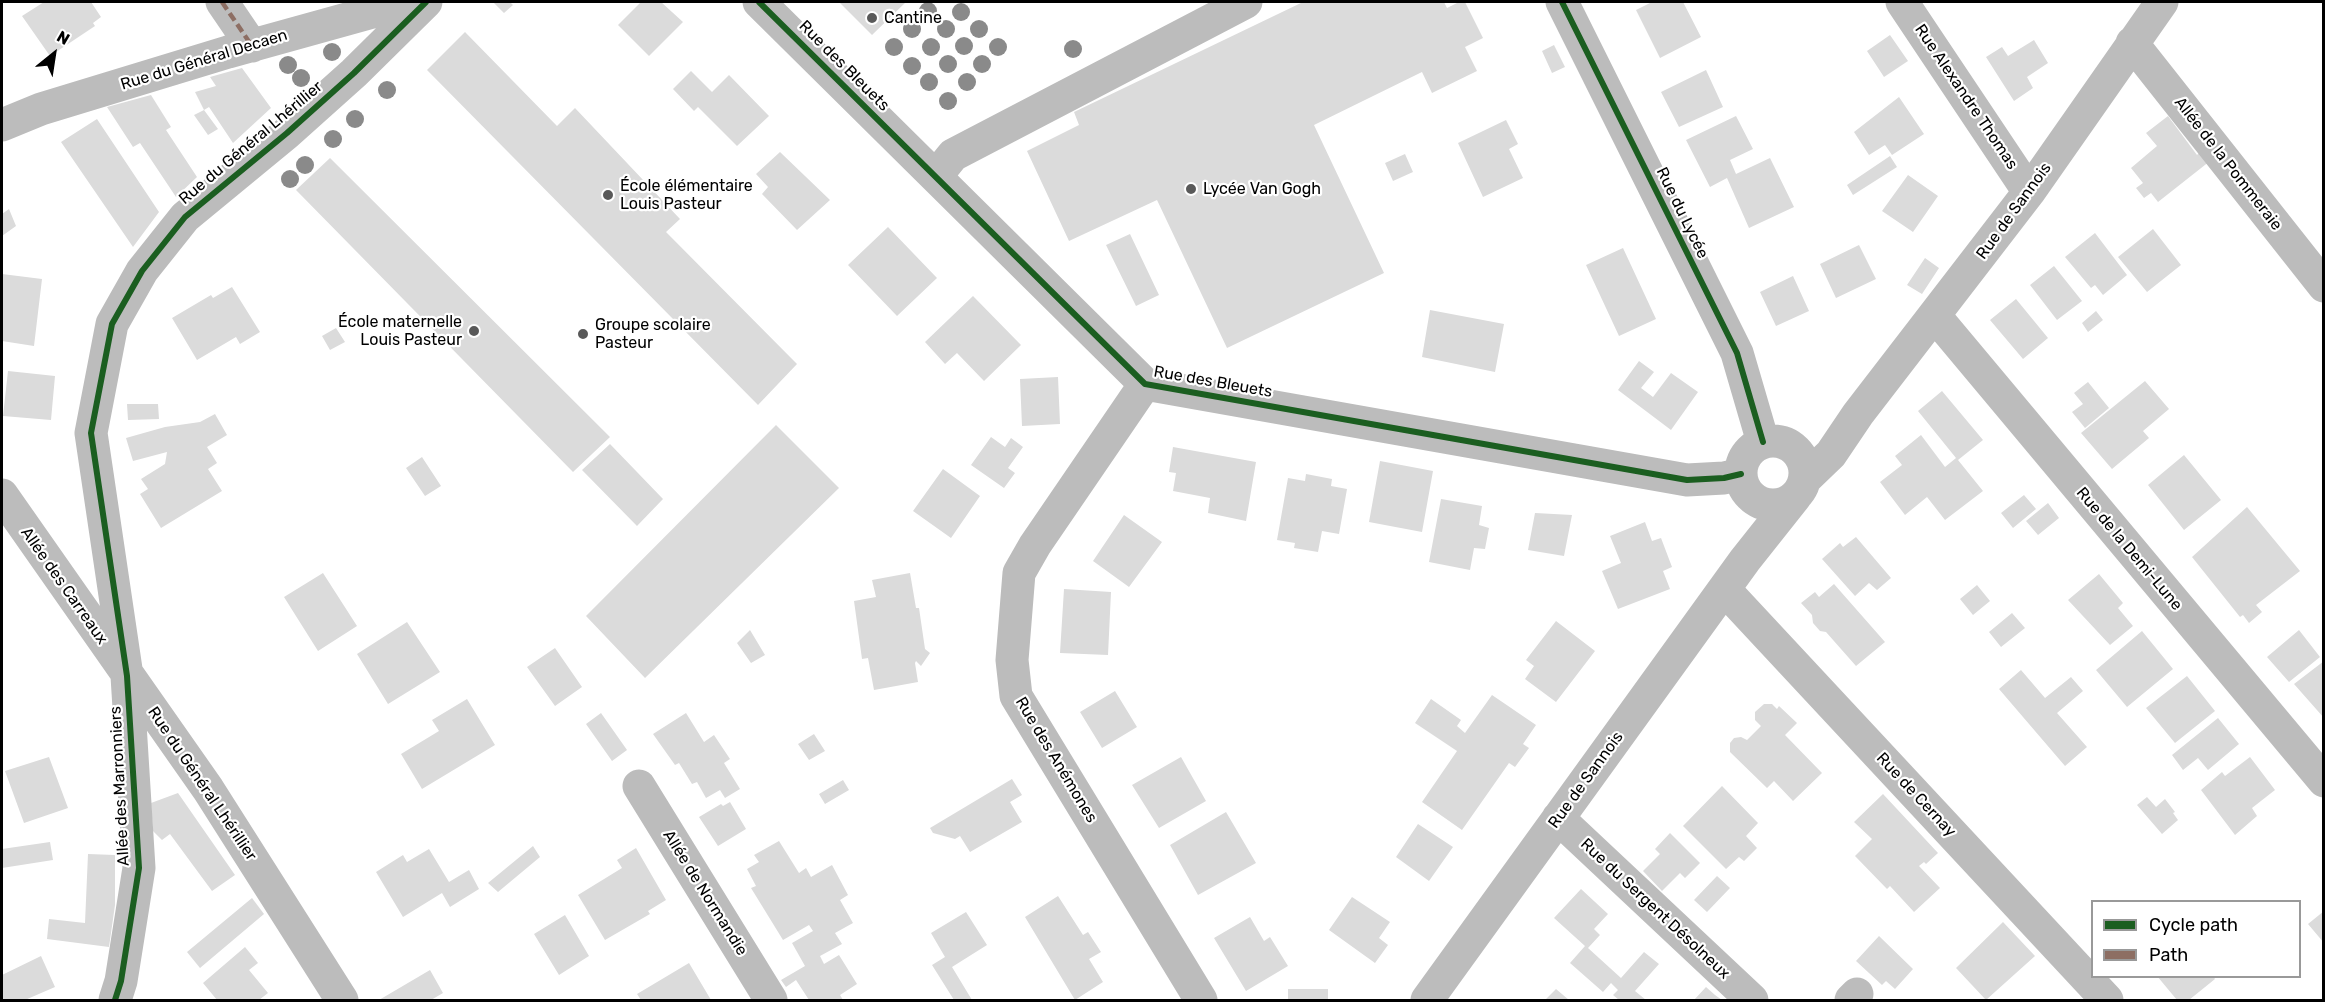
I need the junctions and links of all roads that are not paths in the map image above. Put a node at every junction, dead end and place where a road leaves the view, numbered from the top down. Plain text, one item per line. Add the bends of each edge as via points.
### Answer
1 (222, 2) edge
2 (408, 2) edge
3 (426, 2) edge
4 (759, 2) edge
5 (1246, 2) edge
6 (1562, 2) edge
7 (1902, 2) edge
8 (2162, 2) edge
9 (2132, 43) junction
10 (252, 45) junction
11 (2, 125) edge
12 (936, 176) junction
13 (2029, 192) junction
14 (2324, 286) edge
15 (1935, 316) junction
16 (1145, 384) junction
17 (1858, 414) junction
18 (1770, 442) junction
19 (1748, 487) junction
20 (1800, 488) junction
21 (2, 495) edge
22 (1745, 560) junction
23 (1725, 590) junction
24 (127, 676) junction
25 (2324, 781) edge
26 (639, 786) dead end
27 (1558, 818) junction
28 (115, 1000) edge
29 (342, 1000) edge
30 (771, 1000) edge
31 (1201, 1000) edge
32 (1427, 1000) edge
33 (1752, 1000) edge
34 (2107, 1000) edge

1 - 10 street
2 - 10 street, Rue du Général Decaen
3 - 24 street, Rue du Général Lhérillier via 338,88 185,217 142,271 112,324 91,433
4 - 12 street, Rue des Bleuets
5 - 12 street via 953,155
6 - 18 street, Rue du Lycée via 1737,353
7 - 13 street, Rue Alexandre Thomas
8 - 9 street, Rue de Sannois
9 - 13 street, Rue de Sannois
9 - 14 street, Allée de la Pommeraie
10 - 11 street, Rue du Général Decaen via 41,109
12 - 16 street, Rue des Bleuets
13 - 15 street, Rue de Sannois
15 - 17 street, Rue de Sannois
15 - 25 street, Rue de la Demi-Lune
16 - 19 street, Rue des Bleuets via 1687,480 1724,478
16 - 31 street, Rue des Anémones via 1019,573 1012,660 1016,696
17 - 18 street, Rue de Sannois via 1814,439
17 - 20 street, Rue de Sannois via 1835,449
18 - 19 street via 1746,456
18 - 20 street via 1787,444 1802,459
19 - 20 street via 1776,505
19 - 22 street, Rue de Sannois
20 - 22 street, Rue de Sannois
21 - 24 street, Allée des Carreaux
22 - 23 street, Rue de Sannois
23 - 27 street, Rue de Sannois
23 - 34 street, Rue de Cernay
24 - 28 street, Allée des Marronniers via 139,868
24 - 29 street, Rue du Général Lhérillier via 208,789
26 - 30 street, Allée de Normandie
27 - 32 street, Rue de Sannois
27 - 33 street, Rue du Sergent Désolneux

